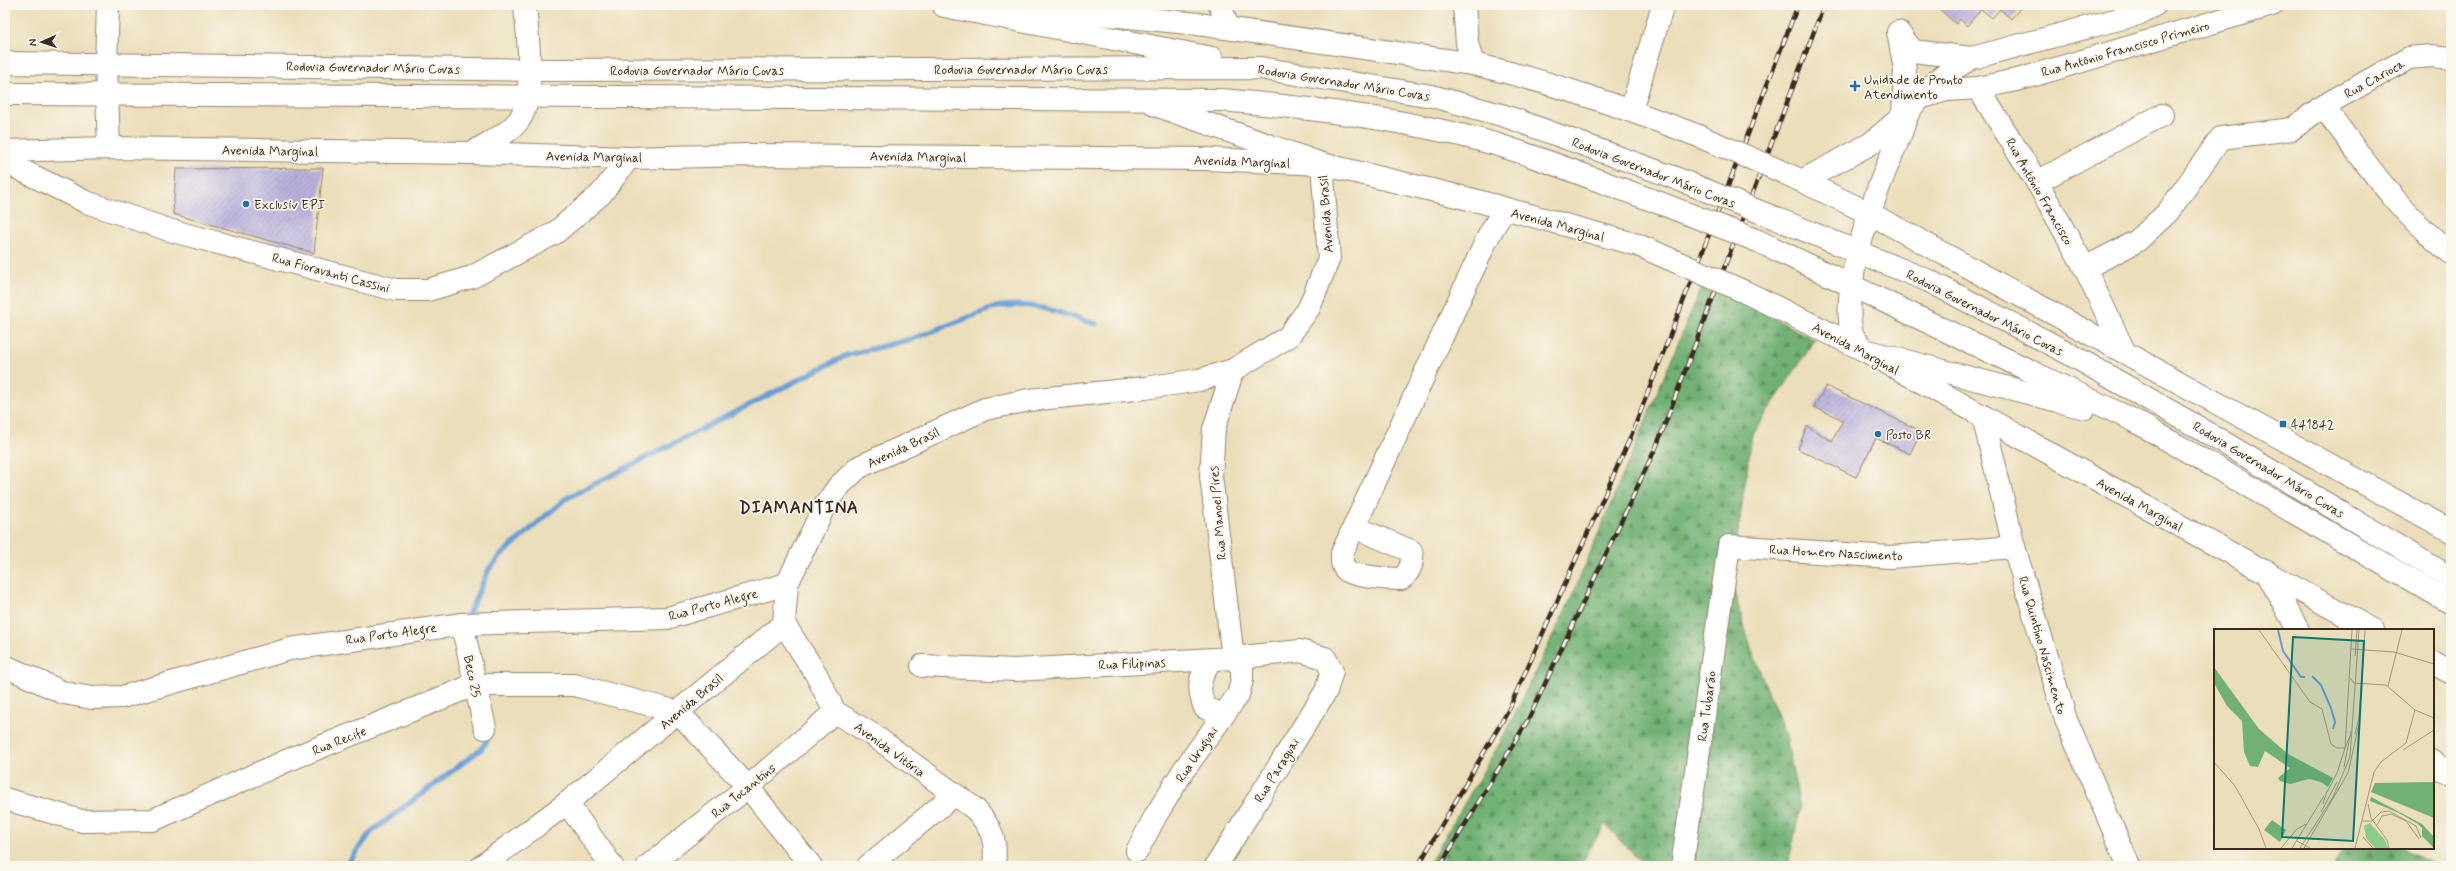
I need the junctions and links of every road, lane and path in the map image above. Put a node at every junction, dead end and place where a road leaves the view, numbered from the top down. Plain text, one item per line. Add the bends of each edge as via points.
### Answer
1 (108, 5) edge
2 (525, 5) edge
3 (940, 5) edge
4 (1220, 5) edge
5 (1464, 5) edge
6 (1663, 5) edge
7 (2156, 5) edge
8 (2272, 5) edge
9 (1228, 28) junction
10 (1972, 58) junction
11 (2451, 58) edge
12 (5, 63) edge
13 (106, 63) junction
14 (1472, 64) junction
15 (1260, 68) junction
16 (529, 70) junction
17 (1978, 88) junction
18 (5, 94) edge
19 (108, 95) junction
20 (527, 97) junction
21 (1137, 98) junction
22 (2323, 106) junction
23 (1911, 108) junction
24 (1631, 110) junction
25 (2162, 115) dead end
26 (109, 148) junction
27 (5, 151) edge
28 (472, 153) junction
29 (629, 158) junction
30 (5, 162) edge
31 (1322, 164) junction
32 (1794, 177) junction
33 (2037, 182) junction
34 (1504, 209) junction
35 (1871, 214) junction
36 (1858, 252) junction
37 (2451, 252) edge
38 (2085, 268) junction
39 (1852, 286) junction
40 (1864, 350) junction
41 (2124, 351) junction
42 (1233, 370) junction
43 (1983, 416) junction
44 (2135, 421) junction
45 (1354, 527) dead end
46 (2451, 532) edge
47 (1729, 546) joint
48 (2014, 547) junction
49 (2266, 571) junction
50 (2451, 578) edge
51 (787, 584) junction
52 (2451, 604) edge
53 (462, 624) junction
54 (784, 624) junction
55 (2297, 629) edge
56 (2371, 629) edge
57 (1233, 658) junction
58 (1211, 660) junction
59 (2434, 664) edge
60 (5, 666) edge
61 (922, 666) dead end
62 (1332, 671) joint
63 (2451, 673) edge
64 (474, 685) junction
65 (678, 712) junction
66 (835, 712) junction
67 (1222, 714) junction
68 (485, 728) dead end
69 (2434, 763) edge
70 (2451, 775) edge
71 (748, 788) junction
72 (954, 795) junction
73 (5, 799) edge
74 (567, 803) junction
75 (1137, 851) dead end
76 (482, 866) edge
77 (612, 866) edge
78 (648, 866) edge
79 (811, 866) edge
80 (868, 866) edge
81 (994, 866) edge
82 (1216, 866) edge
83 (1682, 866) edge
84 (2129, 866) edge

1 - 13 street
2 - 16 street
3 - 9 street via 1099,14
3 - 15 street
4 - 9 street
5 - 14 street via 1467,43
6 - 24 street
7 - 10 street via 2138,14
8 - 17 street, Rua Antônio Francisco Primeiro via 2021,78
9 - 14 street
10 - 23 street via 1948,72
10 - 23 street via 1913,51 1898,32
11 - 22 street, Rua Carioca via 2409,58
12 - 13 street, Rodovia Governador Mário Covas
13 - 16 street, Rodovia Governador Mário Covas
13 - 19 street
14 - 24 street via 1514,73
15 - 16 street, Rodovia Governador Mário Covas
15 - 36 street, Rodovia Governador Mário Covas, bridge via 1432,96 1505,116 1670,176
16 - 20 street
17 - 23 street via 1947,90
17 - 33 street, Rua Antônio Francisco
18 - 19 street, Rodovia Governador Mário Covas
19 - 20 street, Rodovia Governador Mário Covas
19 - 26 street
20 - 21 street, Rodovia Governador Mário Covas
20 - 28 street via 520,119 507,131
21 - 31 street
21 - 39 street, Rodovia Governador Mário Covas, bridge via 1221,100 1303,107 1407,123 1496,145 1652,200 1758,241
22 - 37 street via 2403,209 2419,227
22 - 38 street, Rua Carioca via 2292,129 2221,138 2163,217 2137,241
23 - 32 street via 1870,144
23 - 35 street via 1889,160
24 - 32 street, bridge
25 - 33 street
26 - 27 street, Avenida Marginal
26 - 28 street, Avenida Marginal
28 - 29 street, Avenida Marginal
29 - 30 street, Rua Fioravanti Cassini via 601,194 554,233 472,277 428,290 396,290 169,230 86,202
29 - 31 street, Avenida Marginal via 772,155 1206,159
31 - 34 street, Avenida Marginal
31 - 42 street, Avenida Brasil via 1329,258 1309,308 1288,337
32 - 35 street
33 - 38 street, Rua Antônio Francisco
34 - 40 street, Avenida Marginal, bridge via 1638,245 1745,292
34 - 45 street via 1488,237
35 - 36 street
35 - 41 street
36 - 39 street
36 - 50 street, Rodovia Governador Mário Covas via 1929,281 2068,353
38 - 41 street, Rua Antônio Francisco
39 - 40 street via 1852,334
39 - 44 street, Rodovia Governador Mário Covas
40 - 43 street, Avenida Marginal
40 - 44 street
41 - 46 street
42 - 51 street, Avenida Brasil via 1199,380 1029,400 985,409 860,467 838,487 824,507
42 - 57 street, Rua Manoel Pires via 1214,429 1211,476
43 - 48 street, Rua Quintino Nascimento
43 - 49 street, Avenida Marginal
44 - 52 street, Rodovia Governador Mário Covas
47 - 48 street, Rua Homero Nascimento via 1890,557
47 - 83 street, Rua Tubarão
48 - 84 street, Rua Quintino Nascimento via 2066,720
49 - 55 street
49 - 56 street, Avenida Marginal
51 - 53 street, Rua Porto Alegre via 667,618
51 - 54 street, Avenida Brasil
53 - 60 street, Rua Porto Alegre via 290,649 122,697 92,698 64,693
53 - 64 street, Beco 25
54 - 65 street, Avenida Brasil
54 - 66 street via 816,674
57 - 58 street, Rua Filipinas
57 - 62 street, Rua Filipinas via 1300,651 1325,658
57 - 67 street, Rua Uruguai via 1242,667 1242,680 1238,695
58 - 61 street, Rua Filipinas via 1016,670
58 - 67 street via 1201,674 1201,696 1206,708
59 - 63 street
62 - 82 street, Rua Paraguai via 1326,691
64 - 65 street, Rua Recife via 574,685
64 - 68 street, Beco 25
64 - 73 street, Rua Recife via 286,761 153,820 82,821
65 - 71 street
65 - 74 street, Avenida Brasil
66 - 71 street, Rua Tocantins
66 - 72 street, Avenida Vitória via 873,735
67 - 75 street, Rua Uruguai via 1156,814
69 - 70 street
71 - 78 street, Rua Tocantins
71 - 79 street
72 - 80 street
72 - 81 street, Avenida Vitória via 975,809 988,823 994,836
74 - 76 street, Avenida Brasil
74 - 77 street

